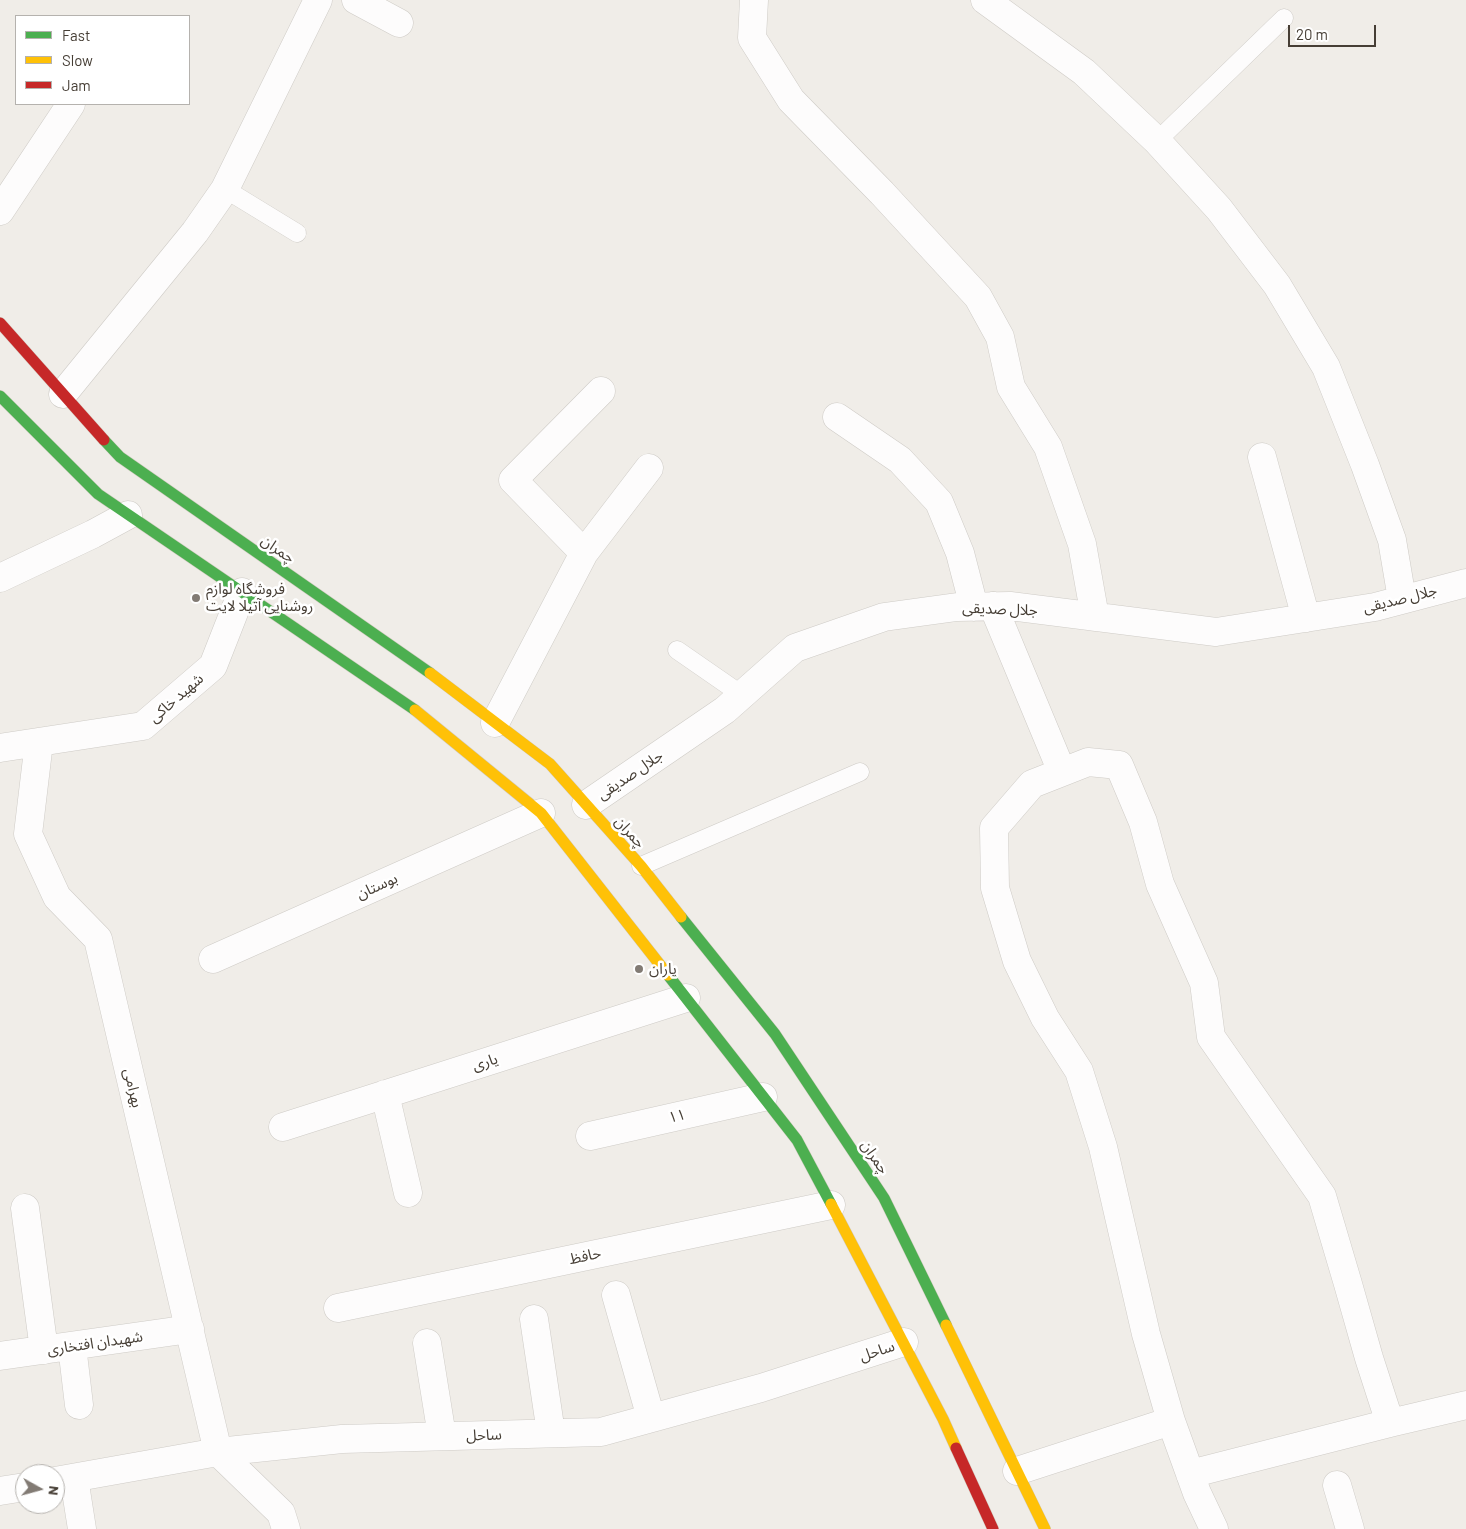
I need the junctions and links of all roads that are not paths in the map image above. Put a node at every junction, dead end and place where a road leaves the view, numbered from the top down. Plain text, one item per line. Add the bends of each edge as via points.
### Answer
1 (318, 0) edge
2 (356, 0) edge
3 (754, 0) edge
4 (985, 0) edge
5 (1284, 18) dead end
6 (399, 24) dead end
7 (70, 105) edge
8 (1157, 141) junction
9 (225, 189) junction
10 (0, 212) edge
11 (296, 233) dead end
12 (0, 323) edge
13 (601, 391) dead end
14 (64, 394) junction
15 (0, 396) edge
16 (837, 417) dead end
17 (1262, 457) dead end
18 (649, 468) dead end
19 (128, 515) junction
20 (584, 553) junction
21 (0, 578) edge
22 (1466, 582) edge
23 (242, 592) junction
24 (1402, 599) junction
25 (984, 606) junction
26 (1095, 617) junction
27 (1306, 618) junction
28 (677, 650) dead end
29 (742, 695) junction
30 (495, 723) junction
31 (39, 742) junction
32 (0, 748) edge
33 (860, 772) dead end
34 (1062, 772) junction
35 (586, 805) junction
36 (541, 813) junction
37 (641, 866) junction
38 (213, 959) dead end
39 (686, 998) junction
40 (385, 1094) junction
41 (763, 1097) junction
42 (284, 1127) dead end
43 (590, 1136) dead end
44 (408, 1193) dead end
45 (831, 1205) junction
46 (24, 1208) dead end
47 (616, 1295) dead end
48 (338, 1308) dead end
49 (534, 1319) dead end
50 (190, 1329) junction
51 (904, 1342) junction
52 (427, 1343) dead end
53 (72, 1346) junction
54 (44, 1350) junction
55 (0, 1356) edge
56 (1466, 1404) edge
57 (79, 1405) dead end
58 (651, 1418) junction
59 (1170, 1421) junction
60 (1390, 1423) junction
61 (551, 1433) junction
62 (442, 1436) junction
63 (218, 1452) junction
64 (1017, 1471) junction
65 (1190, 1474) junction
66 (65, 1480) edge
67 (65, 1483) edge
68 (1337, 1485) dead end
69 (15, 1489) edge
70 (0, 1491) edge
71 (82, 1529) edge
72 (286, 1529) edge
73 (993, 1529) edge
74 (1045, 1529) edge
75 (1214, 1529) edge
76 (1350, 1529) edge

1 - 9 street
2 - 6 street
3 - 26 street via 752,38 791,100 978,297 1000,337 1011,387 1048,447 1082,544
4 - 8 street via 1084,72
5 - 8 lane
7 - 10 street
8 - 24 street via 1219,209 1277,285 1326,367 1392,540
9 - 11 lane
9 - 14 street via 195,232
12 - 14 main road, چمران
13 - 20 street via 513,480
14 - 30 main road, چمران via 120,458 432,675
15 - 19 main road via 98,494
16 - 25 street via 900,460 939,502
17 - 27 street
18 - 20 street
19 - 21 street
19 - 23 main road
20 - 30 street
22 - 24 street, جلال صدیقی
23 - 31 street, شهید خاکی via 213,666 143,726
23 - 36 main road via 409,705
24 - 27 street, جلال صدیقی via 1375,607
25 - 26 street, جلال صدیقی via 1010,606
25 - 29 street, جلال صدیقی via 957,606 884,617 795,648
25 - 34 street
26 - 27 street, جلال صدیقی via 1216,632
28 - 29 lane
29 - 35 street, جلال صدیقی
30 - 35 main road, چمران via 550,764
31 - 32 street, شهید خاکی
31 - 50 street, بهرامی via 28,834 57,897 98,939
33 - 37 lane
34 - 59 street via 1032,784 994,828 995,888 1017,961 1045,1018 1079,1071 1103,1147 1146,1334
34 - 60 street via 1088,762 1119,765 1143,822 1160,884 1204,983 1211,1037 1322,1196
35 - 37 main road, چمران
36 - 38 street, بوستان
36 - 39 main road
37 - 64 main road, چمران via 775,1034 884,1198
39 - 40 street, یاری
39 - 41 main road
40 - 42 street, یاری
40 - 44 street
41 - 43 street, ۱۱
41 - 45 main road via 797,1140
45 - 48 street, حافظ
45 - 51 main road
46 - 54 street
47 - 58 street
49 - 61 street
50 - 53 street, شهیدان افتخاری
50 - 63 street, بهرامی
51 - 58 street, ساحل via 761,1388
51 - 73 main road via 944,1418
52 - 62 street
53 - 54 street, شهیدان افتخاری
53 - 57 street
54 - 55 street, شهیدان افتخاری
56 - 60 street
58 - 61 street, ساحل via 601,1432
59 - 64 street
59 - 65 street
60 - 65 street
61 - 62 street, ساحل
62 - 63 street, ساحل via 342,1439
63 - 66 street, ساحل
63 - 72 street via 282,1513
64 - 74 main road, چمران
65 - 75 street
67 - 71 street
68 - 76 street
69 - 70 street

